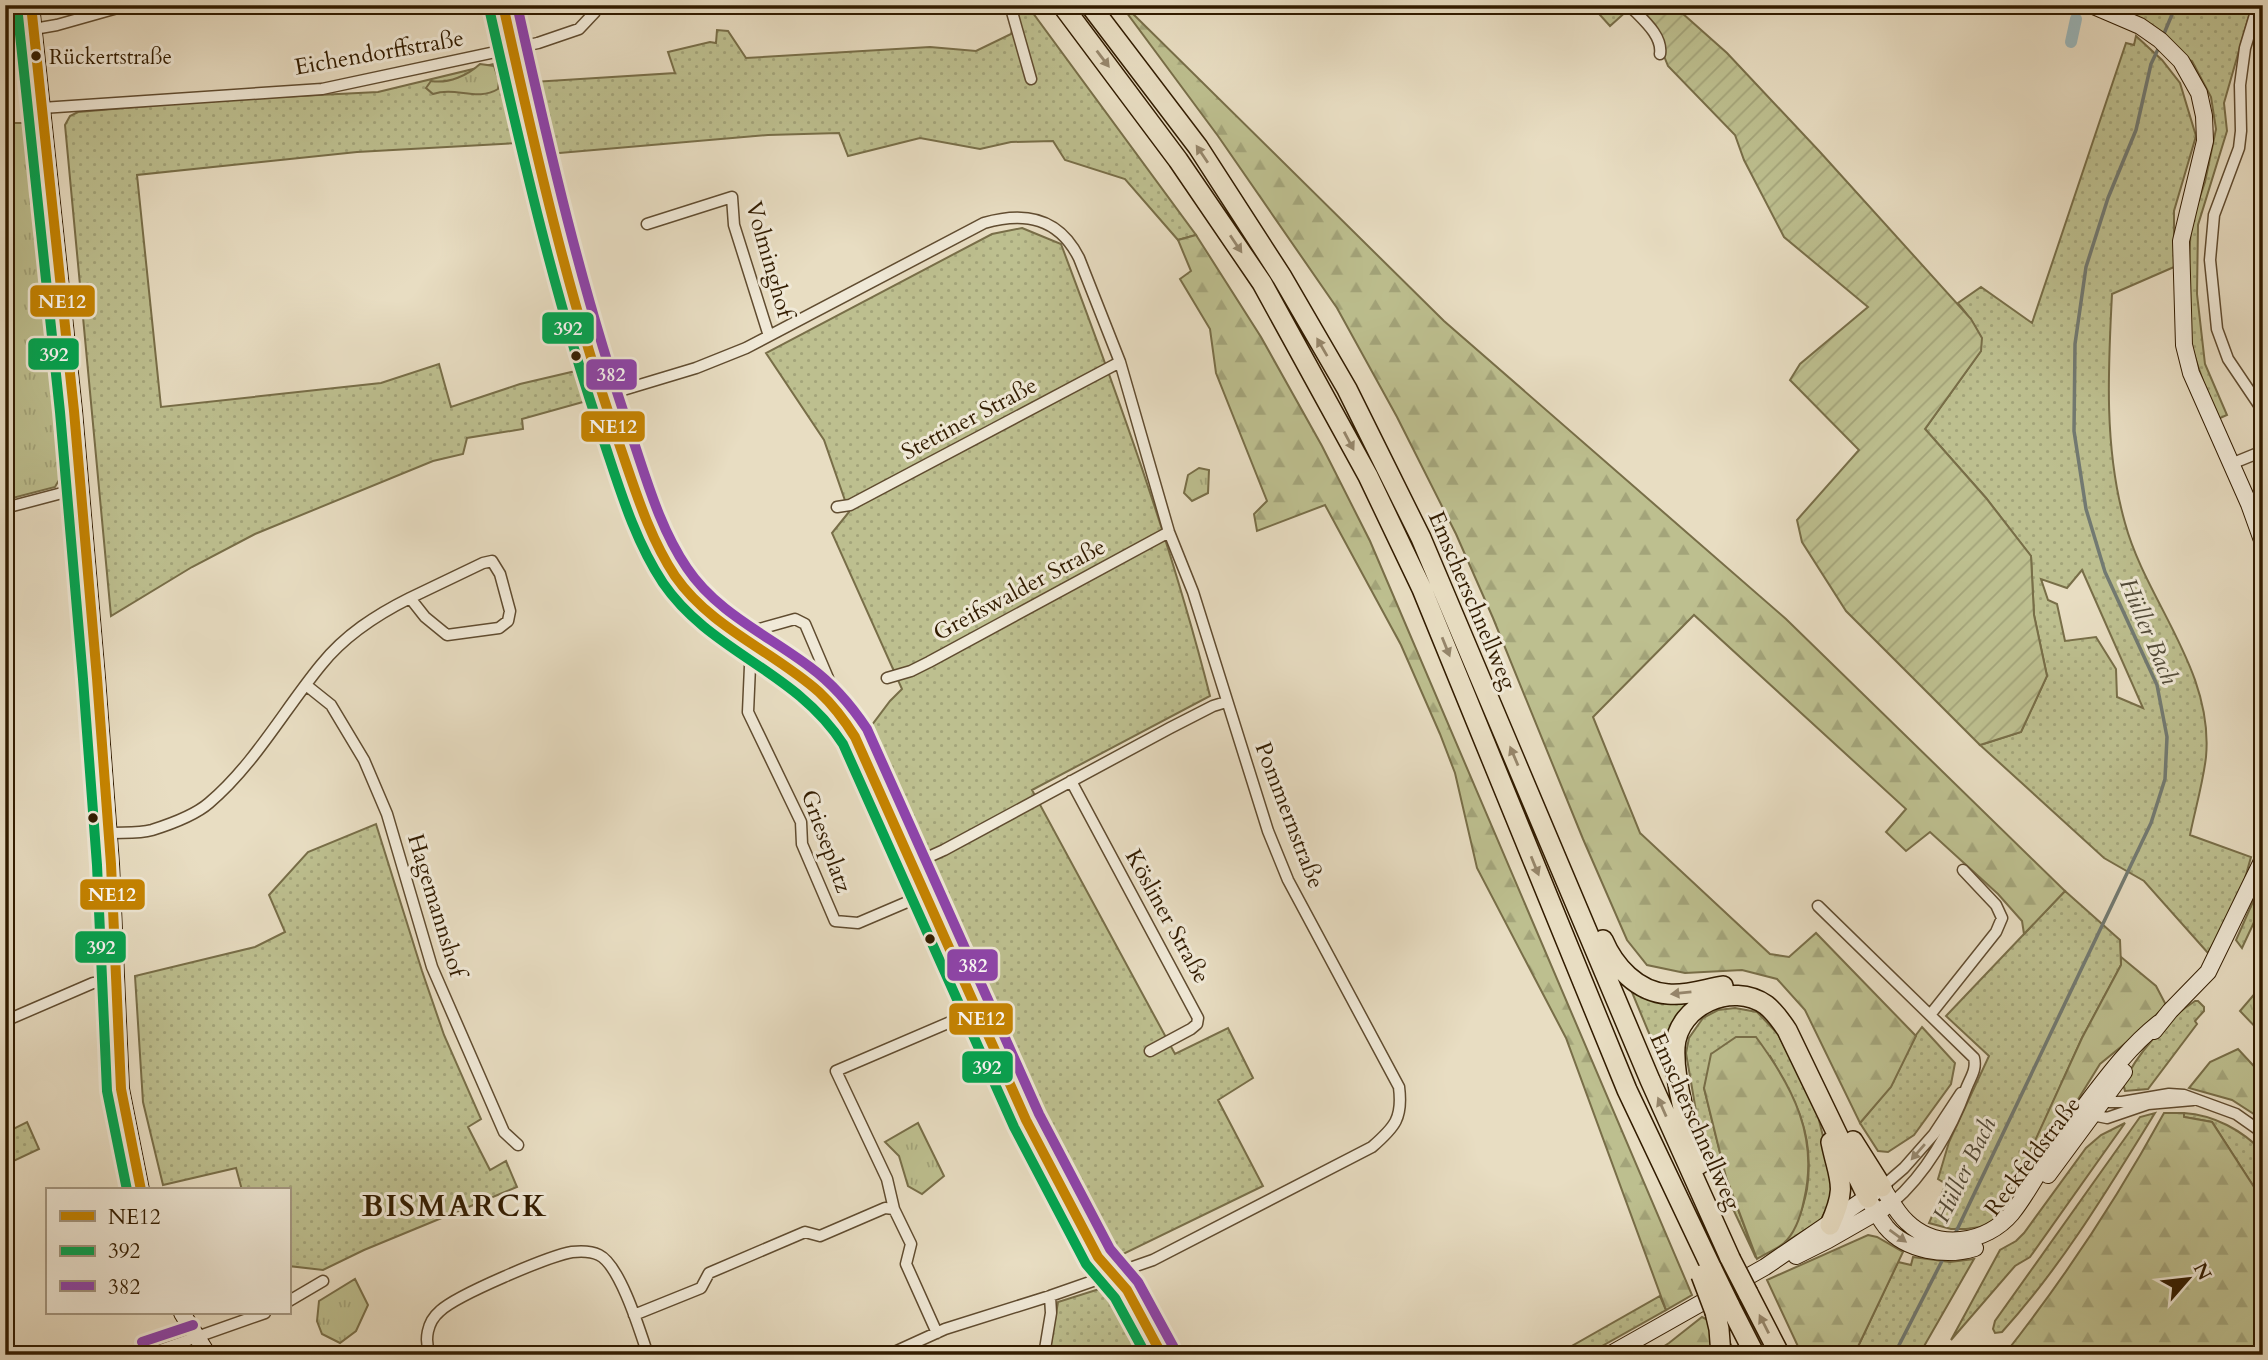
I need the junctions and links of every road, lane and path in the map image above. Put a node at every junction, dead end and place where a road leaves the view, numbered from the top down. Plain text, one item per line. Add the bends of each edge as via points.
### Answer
1 (31, 5) edge
2 (128, 5) edge
3 (503, 5) edge
4 (606, 5) edge
5 (1010, 5) edge
6 (1062, 5) edge
7 (1090, 5) edge
8 (1629, 5) edge
9 (2091, 5) edge
10 (2258, 5) edge
11 (594, 8) edge
12 (34, 29) junction
13 (512, 48) junction
14 (1660, 54) dead end
15 (1031, 79) dead end
16 (42, 108) junction
17 (647, 224) dead end
18 (769, 336) junction
19 (1120, 362) junction
20 (603, 396) junction
21 (2263, 411) edge
22 (2263, 451) edge
23 (2231, 464) junction
24 (81, 493) junction
25 (5, 508) edge
26 (837, 508) dead end
27 (1169, 532) junction
28 (2263, 543) edge
29 (410, 597) junction
30 (738, 635) junction
31 (751, 643) junction
32 (887, 678) dead end
33 (306, 685) junction
34 (818, 692) junction
35 (1226, 702) junction
36 (1071, 781) junction
37 (1540, 819) junction
38 (109, 833) junction
39 (2263, 859) edge
40 (913, 864) junction
41 (1963, 870) dead end
42 (926, 894) junction
43 (1818, 906) dead end
44 (116, 982) junction
45 (976, 1011) junction
46 (1930, 1015) junction
47 (5, 1021) edge
48 (1150, 1051) dead end
49 (1968, 1085) junction
50 (2193, 1100) junction
51 (1825, 1108) junction
52 (2090, 1108) junction
53 (2263, 1133) edge
54 (518, 1144) dead end
55 (141, 1188) edge
56 (1880, 1200) junction
57 (894, 1209) junction
58 (1830, 1225) junction
59 (1730, 1258) junction
60 (1765, 1267) junction
61 (1114, 1274) junction
62 (323, 1281) dead end
63 (1050, 1296) junction
64 (290, 1300) edge
65 (1722, 1308) junction
66 (183, 1314) edge
67 (262, 1314) edge
68 (634, 1315) junction
69 (937, 1333) junction
70 (197, 1338) junction
71 (146, 1355) edge
72 (208, 1355) edge
73 (430, 1355) edge
74 (648, 1355) edge
75 (888, 1355) edge
76 (1044, 1355) edge
77 (1162, 1355) edge
78 (1609, 1355) edge
79 (1721, 1355) edge
80 (1755, 1355) edge
81 (1780, 1355) edge

1 - 12 street
2 - 12 street
3 - 13 street
4 - 11 street, Eichendorffstraße
5 - 15 street
6 -> 65 highway, Emscherschnellweg, bridge via 1178,160 1262,283 1368,476 1422,590 1627,1090
37 -> 7 highway, Emscherschnellweg via 1421,538 1347,389 1198,147
8 - 14 street via 1655,34
9 - 23 street via 2140,26 2166,45 2199,93 2205,131 2181,241 2184,345 2191,373
10 - 21 street via 2240,85 2239,148 2214,215 2210,260 2217,329 2228,359
11 - 13 street, Eichendorffstraße via 579,29
12 - 16 street
13 - 16 street, Eichendorffstraße via 321,89
13 - 20 street via 550,214
16 - 24 street
17 - 18 street, Volminghof via 732,197 734,225
18 - 19 street, Pommernstraße via 984,223 1008,217 1033,218 1062,233 1073,245
18 - 20 street via 722,359
19 - 26 street, Stettiner Straße via 868,496
19 - 27 street, Pommernstraße
20 - 30 street via 663,556 684,589
22 - 23 street
23 - 28 street
24 - 25 street via 62,493
24 - 38 street
27 - 32 street, Greifswalder Straße via 929,662
27 - 35 street, Pommernstraße via 1193,592
29 - 29 street via 447,635 499,628 508,621 510,611 492,561
29 - 33 street via 350,635
30 - 31 street
30 - 34 street via 795,619 805,624 828,678
31 - 34 street
31 - 42 street, Grieseplatz via 748,712 801,822 802,844 835,921 858,923
33 - 38 street via 209,804 149,831
33 - 54 street, Hagemannshof via 331,705 364,760 387,814 424,946 441,989 504,1132
34 - 40 street via 855,737
35 - 36 street
35 - 61 street, Pommernstraße via 1288,880 1394,1074 1401,1104 1398,1119 1372,1147 1153,1259
36 - 40 street
36 - 48 street, Kösliner Straße via 1198,1018 1191,1029
56 -> 37 highway via 1783,1011 1758,991 1740,987 1667,994 1632,979 1607,950 1562,843
59 -> 37 highway, Emscherschnellweg
38 - 44 street
39 - 52 street, Reckfeldstraße via 2208,972 2110,1072
40 - 42 street
41 - 46 street via 1996,905 2002,918 1996,932
42 - 45 street
43 - 46 street
44 - 47 street via 93,984
44 - 55 street via 121,1089
45 - 57 street via 836,1070 887,1179
45 - 61 street via 1034,1136 1098,1257
46 - 49 street via 1974,1058
49 -> 56 street
49 - 56 street via 1941,1142 1910,1185
50 - 52 street via 2169,1094
50 - 52 street via 2148,1104 2107,1118
50 - 53 street via 2236,1114
51 - 56 highway
51 - 58 highway via 1842,1196
51 - 59 highway via 1787,1030 1765,1004 1723,996 1703,1003 1681,1026 1675,1045 1677,1075 1693,1144
52 - 56 street, Reckfeldstraße via 2019,1219 1995,1239 1952,1252 1929,1243 1912,1245 1895,1235
56 - 58 street
56 - 60 street via 1828,1240
57 - 68 street via 885,1208 820,1236 805,1232 709,1273 701,1288
57 - 69 street via 911,1244 906,1264
58 - 60 street
81 -> 59 highway, bridge
60 - 78 street
61 - 63 street, Pommernstraße
61 - 77 street
62 - 64 street
63 - 69 street, Pommernstraße
63 - 76 street
65 - 79 highway
65 - 80 highway, Emscherschnellweg
66 - 70 street
67 - 70 street
68 - 73 street via 612,1265 599,1255 571,1252 542,1261 438,1312 428,1328
68 - 74 street
69 - 75 street, Pommernstraße
70 - 71 street
70 - 72 street

